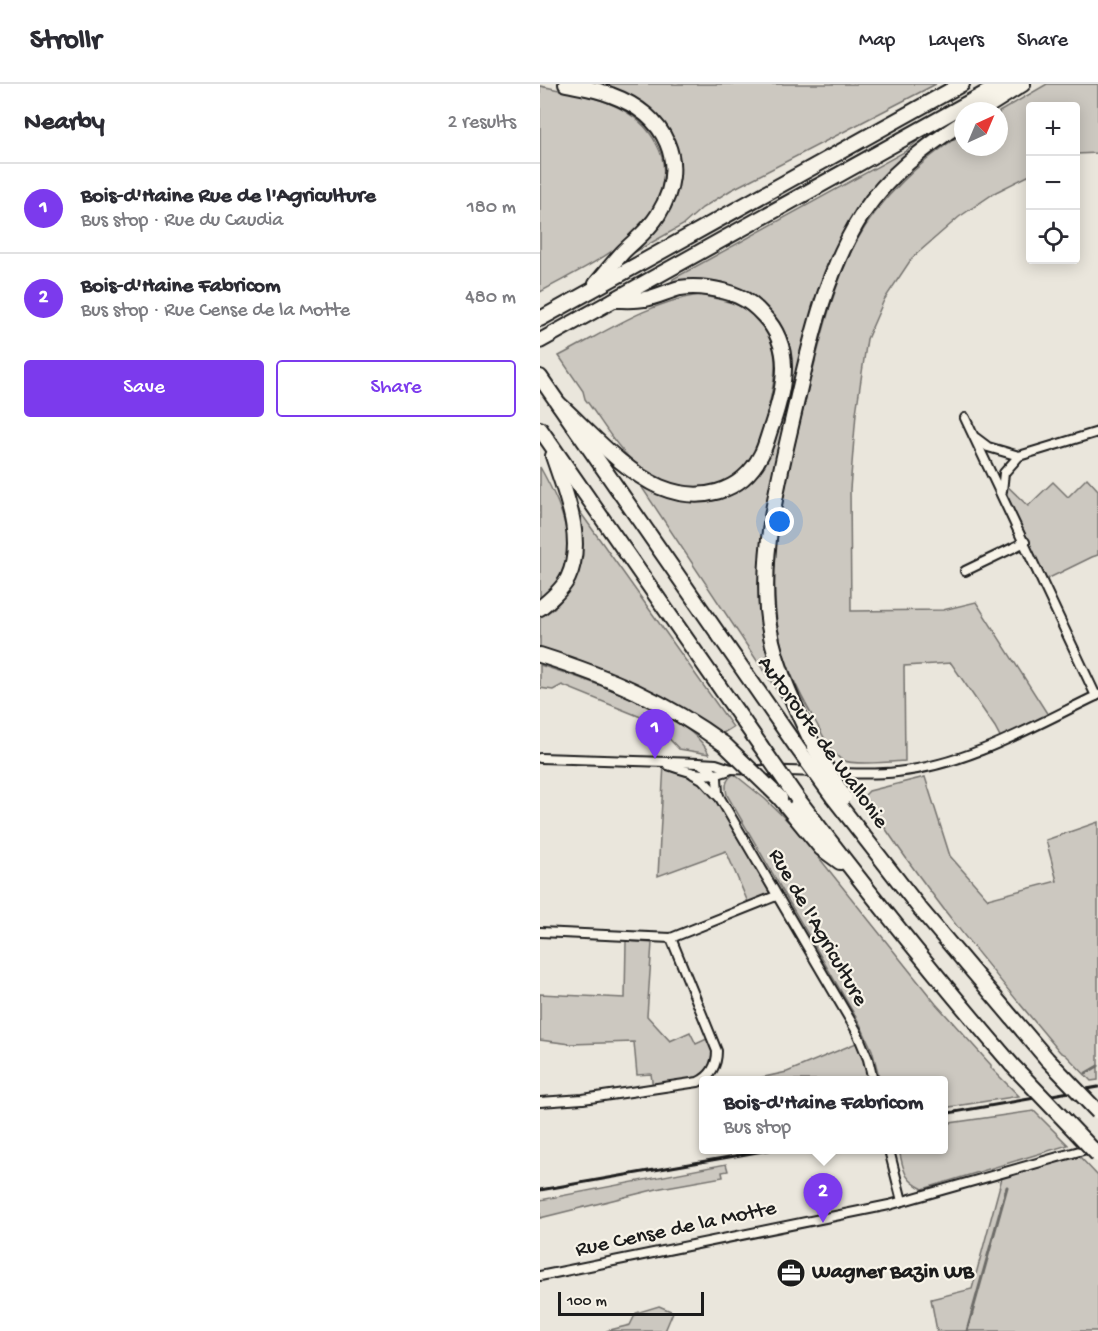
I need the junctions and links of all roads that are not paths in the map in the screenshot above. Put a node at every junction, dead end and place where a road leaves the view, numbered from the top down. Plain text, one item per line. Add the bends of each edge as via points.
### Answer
1 (566, 84) edge
2 (962, 84) edge
3 (1002, 84) edge
4 (1023, 84) edge
5 (994, 102) edge
6 (954, 129) edge
7 (588, 292) junction
8 (614, 300) junction
9 (540, 318) edge
10 (540, 341) edge
11 (540, 377) edge
12 (559, 404) junction
13 (965, 418) dead end
14 (1098, 432) edge
15 (544, 434) edge
16 (975, 438) junction
17 (1019, 456) junction
18 (1002, 495) junction
19 (1024, 542) junction
20 (965, 571) dead end
21 (540, 608) edge
22 (540, 655) edge
23 (1097, 695) edge
24 (540, 758) edge
25 (663, 763) junction
26 (711, 770) junction
27 (728, 771) junction
28 (691, 773) junction
29 (706, 783) junction
30 (718, 788) junction
31 (839, 797) junction
32 (720, 798) junction
33 (852, 871) junction
34 (777, 896) junction
35 (540, 932) edge
36 (670, 938) junction
37 (707, 1076) edge
38 (872, 1076) edge
39 (699, 1081) edge
40 (540, 1102) edge
41 (1098, 1112) edge
42 (1098, 1148) edge
43 (890, 1154) edge
44 (1098, 1155) edge
45 (902, 1201) junction
46 (540, 1276) edge

1 - 7 highway via 610,94 639,109 663,134 673,160 670,191 658,216
2 - 7 highway
3 - 8 highway
4 - 5 highway
6 - 31 highway, bridge via 912,159 881,190 843,248 827,284 775,497 768,539 767,602 772,644
7 - 9 highway
8 - 10 highway
8 - 12 highway via 645,299 682,288 702,288 740,297 756,308 773,326 781,342 785,371 762,454 738,483 719,493 700,496 675,492 638,474
11 - 12 highway, Autoroute de Wallonie
12 - 31 highway, Autoroute de Wallonie, bridge via 796,746
13 - 16 street
14 - 17 street
15 - 21 highway via 567,499 574,530 574,556 568,578
15 - 33 highway, bridge
16 - 17 street via 988,447
16 - 18 street
17 - 18 street via 1004,473
18 - 19 street
19 - 20 street
19 - 23 street
22 - 33 highway, bridge via 644,694 724,744 780,798 821,848
23 - 27 street via 984,750 931,767 882,774
24 - 25 street
25 - 26 street via 698,763
25 - 28 street
26 - 27 street
26 - 28 street
26 - 29 street
26 - 30 street, Rue de l'Agriculture
27 - 30 street
28 - 29 street, Rue de l'Agriculture
29 - 32 street, Rue de l'Agriculture
30 - 32 street, Rue de l'Agriculture
31 - 41 highway, Autoroute de Wallonie, bridge via 845,811 928,919 1047,1059
32 - 34 street, Rue de l'Agriculture
33 - 44 highway, bridge via 1012,1065
34 - 36 street
34 - 38 street, Rue de l'Agriculture via 856,1030
35 - 36 street
36 - 37 street via 717,1051 717,1061
39 - 40 street
42 - 45 street, Rue Cense de la Motte
43 - 45 street
45 - 46 street, Rue Cense de la Motte

